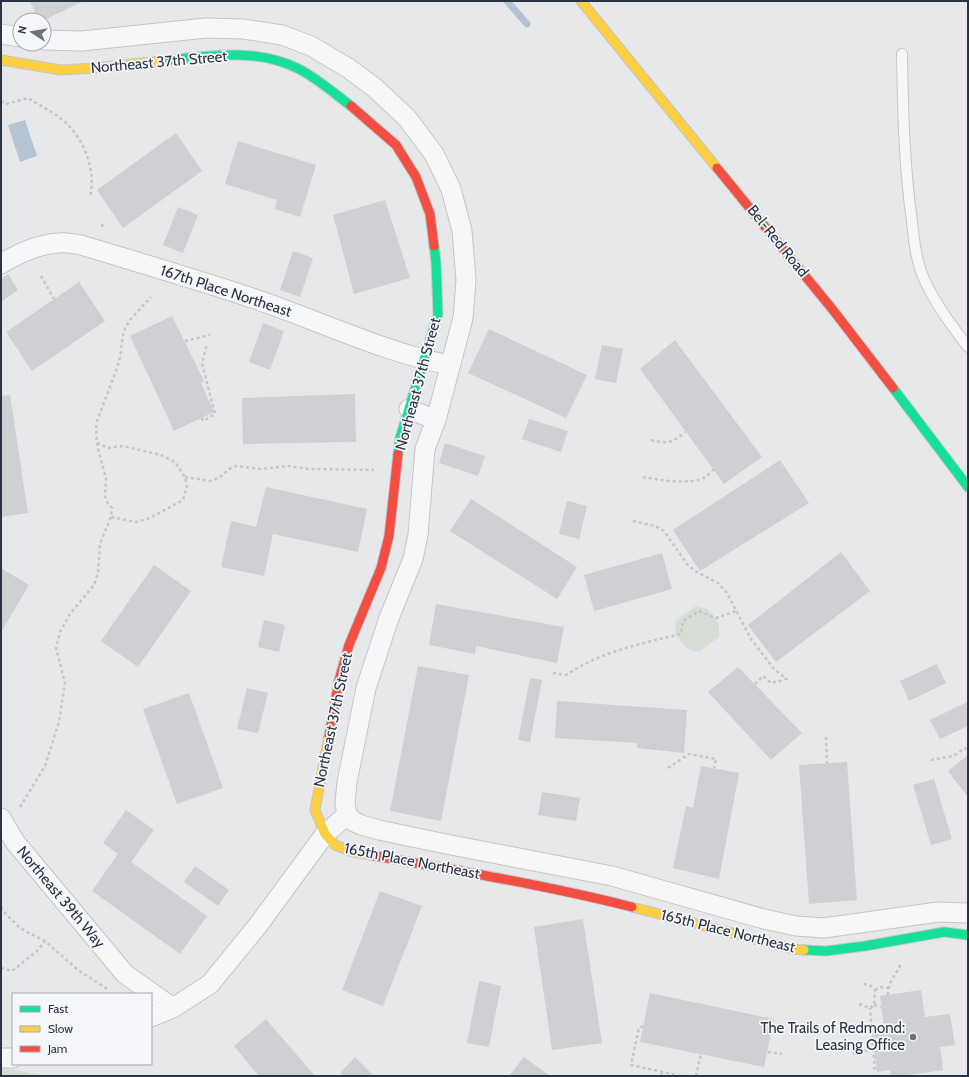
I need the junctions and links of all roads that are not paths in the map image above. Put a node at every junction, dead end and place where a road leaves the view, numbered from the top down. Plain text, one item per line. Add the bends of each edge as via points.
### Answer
1 (581, 1) edge
2 (1, 34) edge
3 (12, 36) edge
4 (52, 40) edge
5 (902, 54) dead end
6 (1, 60) edge
7 (1, 264) edge
8 (968, 347) edge
9 (424, 360) junction
10 (450, 365) junction
11 (409, 409) junction
12 (436, 420) junction
13 (968, 487) edge
14 (339, 680) junction
15 (366, 688) junction
16 (346, 809) junction
17 (9, 815) edge
18 (325, 834) junction
19 (612, 876) junction
20 (608, 901) junction
21 (938, 912) junction
22 (968, 913) edge
23 (824, 928) junction
24 (944, 932) junction
25 (968, 935) edge
26 (826, 950) junction
27 (125, 974) junction
28 (121, 993) edge
29 (152, 993) edge
30 (152, 993) edge
31 (173, 1008) junction
32 (152, 1017) edge
33 (1, 1058) edge
34 (12, 1058) edge

1 - 13 street, Bel-Red Road via 833,310
2 - 3 street
4 - 10 street, Northeast 37th Street via 82,41 206,28 243,29 282,35 311,46 375,88 407,118 434,154 453,196 462,232 466,280 463,318
5 - 8 lane via 905,154 916,254 924,280 939,308
6 - 9 street, Northeast 37th Street via 61,70 226,54 265,58 283,63 321,83 357,110 396,145 416,177 430,214 436,262 438,314
7 - 9 street, 167th Place Northeast via 20,253 42,246 60,243 81,244 258,300
9 - 10 street, 167th Place Northeast
9 - 11 street, Northeast 37th Street
10 - 12 street, Northeast 37th Street
11 - 12 street
11 - 14 street, Northeast 37th Street via 400,438 389,536 381,568 349,645
12 - 15 street, Northeast 37th Street via 425,449 418,535 413,559 389,618
14 - 15 street
14 - 18 street, Northeast 37th Street via 315,810
15 - 16 street, Northeast 37th Street via 347,782
16 - 18 street, 165th Place Northeast
16 - 19 street, 165th Place Northeast via 353,821 379,830
17 - 27 street, Northeast 39th Way via 15,842
18 - 20 street, 165th Place Northeast via 335,845 353,852
18 - 31 street via 259,924 210,984
19 - 20 street
19 - 23 street, 165th Place Northeast via 764,919 796,926
20 - 26 street, 165th Place Northeast via 793,949
21 - 22 street, 165th Place Northeast
21 - 23 street, 165th Place Northeast
21 - 24 street
23 - 26 street
24 - 25 street, 165th Place Northeast
24 - 26 street, 165th Place Northeast
27 - 28 street
27 - 30 street, Northeast 39th Way
29 - 31 street, Northeast 39th Way
31 - 32 street
33 - 34 street

